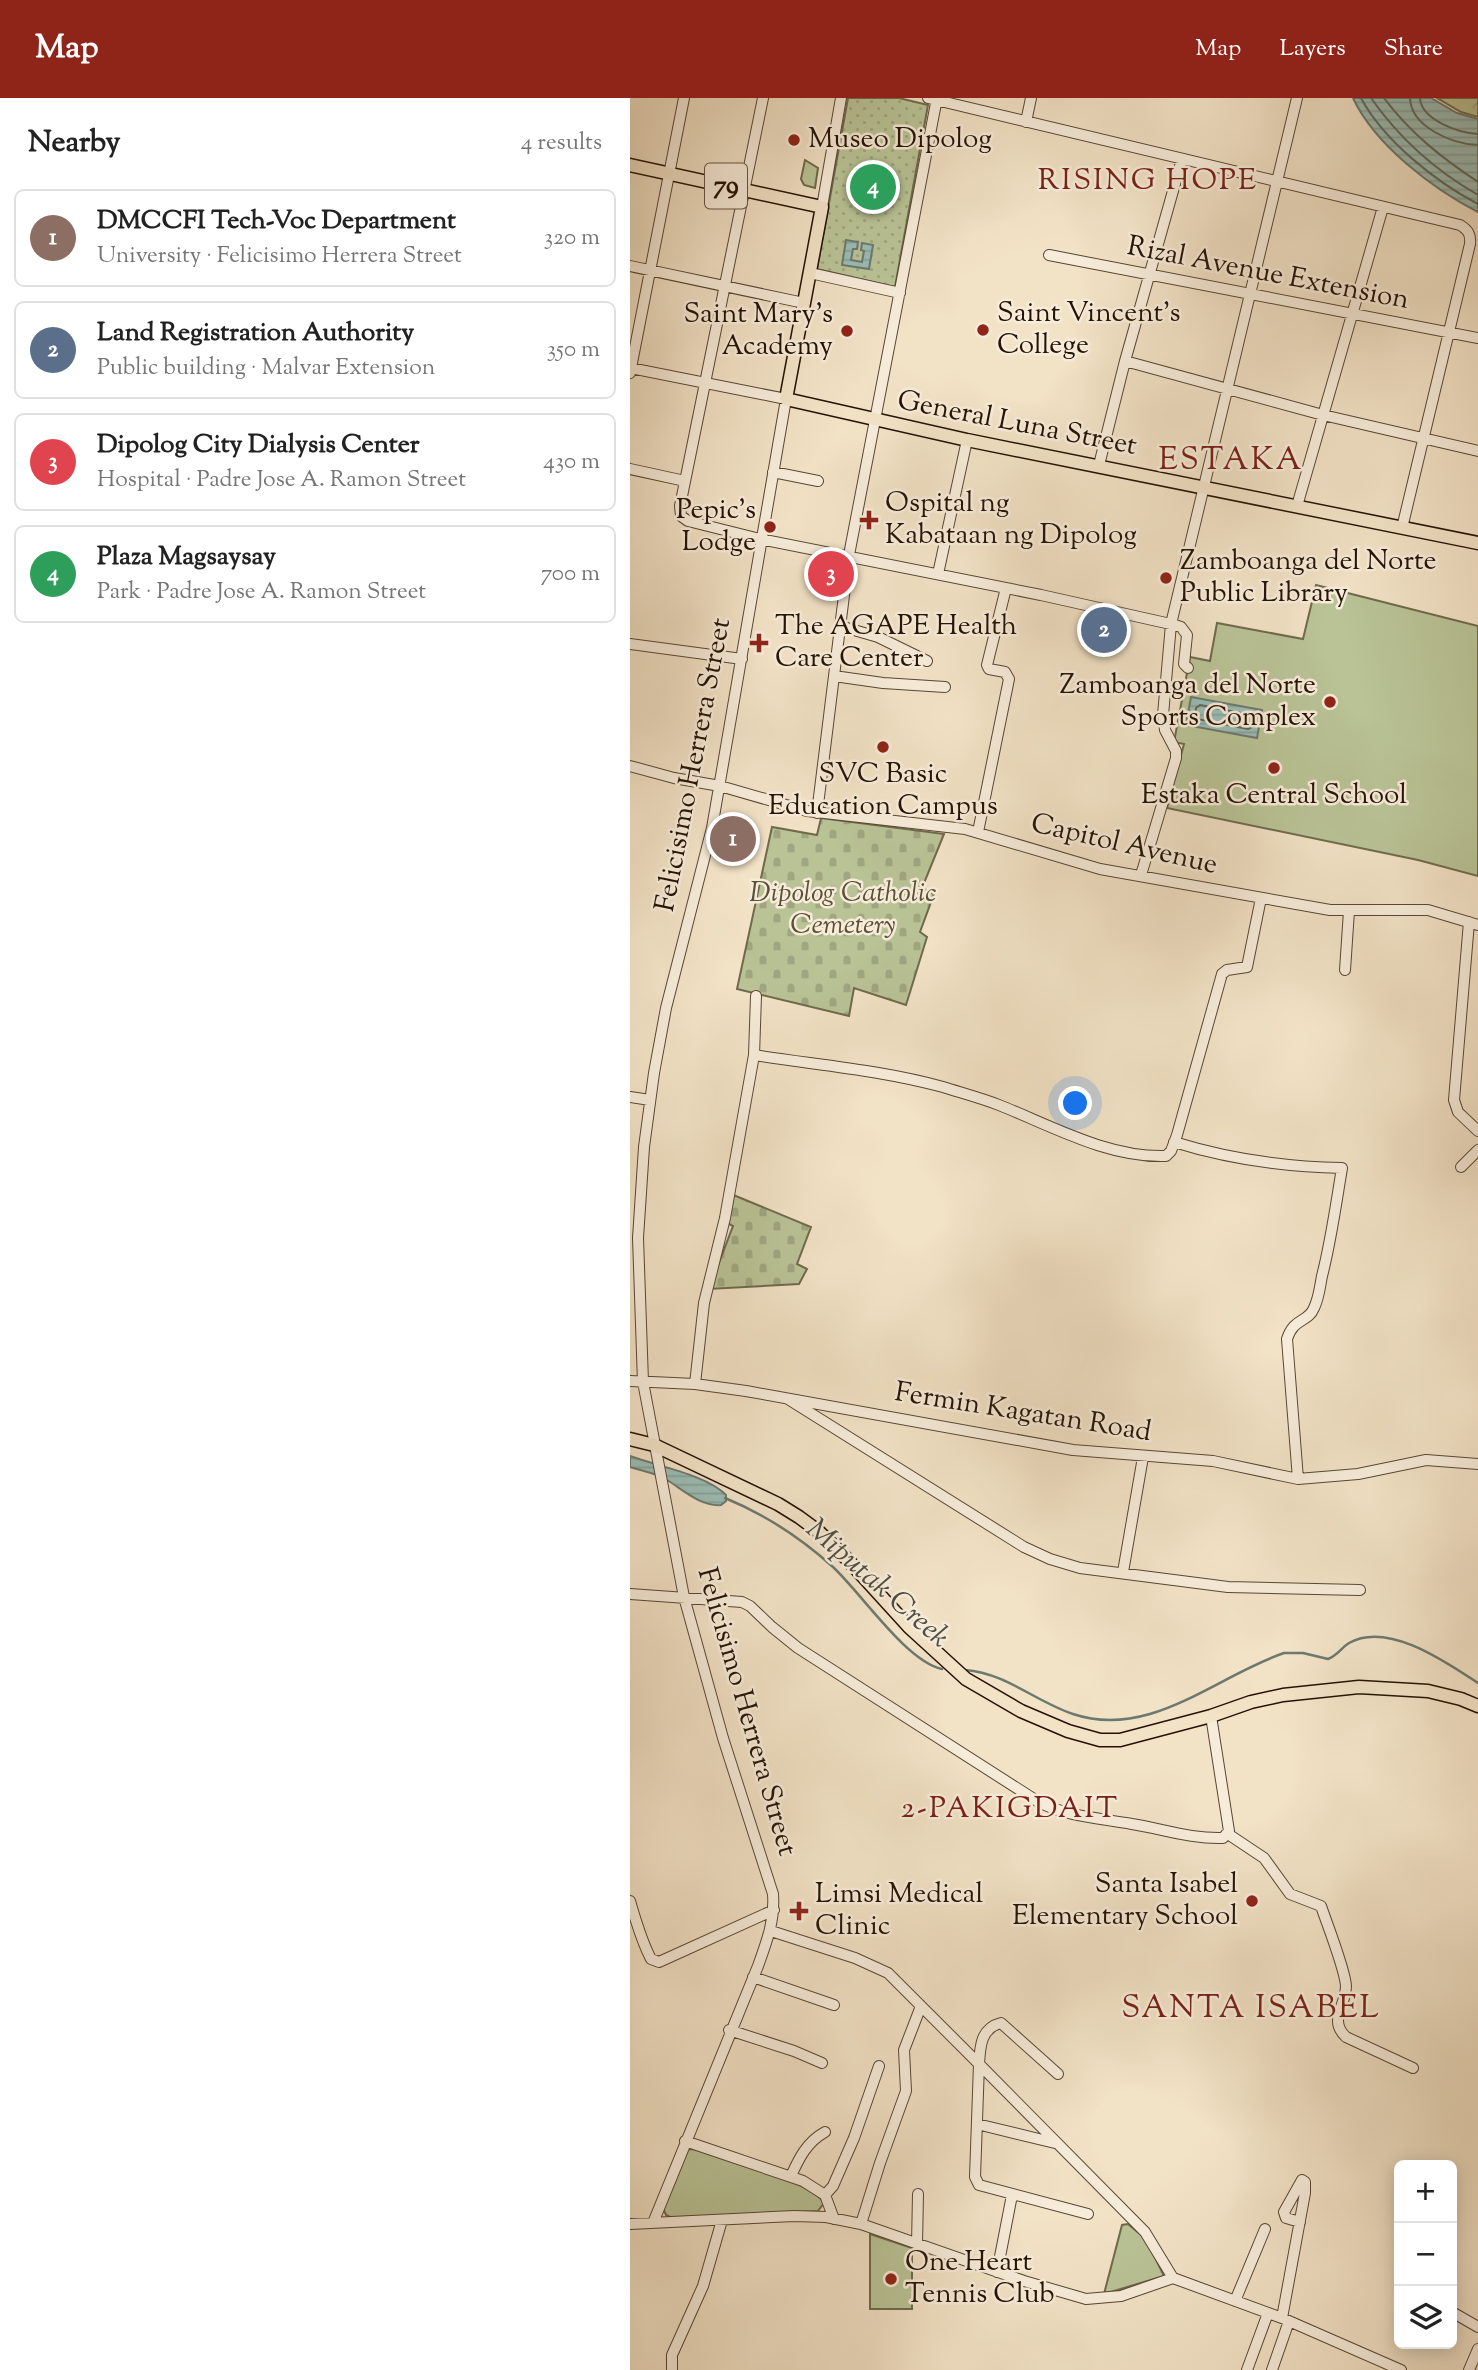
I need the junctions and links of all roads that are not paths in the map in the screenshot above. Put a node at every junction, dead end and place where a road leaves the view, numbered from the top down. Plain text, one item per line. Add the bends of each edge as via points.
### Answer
1 (684, 98) edge
2 (762, 98) edge
3 (841, 98) edge
4 (1031, 98) edge
5 (1297, 98) edge
6 (934, 99) edge
7 (1026, 122) junction
8 (1182, 159) junction
9 (630, 165) edge
10 (670, 174) junction
11 (1277, 181) junction
12 (743, 190) junction
13 (1383, 206) junction
14 (822, 207) junction
15 (1049, 255) dead end
16 (630, 266) edge
17 (650, 270) junction
18 (810, 273) junction
19 (1151, 276) junction
20 (724, 286) junction
21 (900, 293) junction
22 (1250, 294) junction
23 (804, 303) junction
24 (1352, 314) junction
25 (1448, 332) junction
26 (1478, 338) edge
27 (1125, 361) junction
28 (630, 370) edge
29 (704, 383) junction
30 (1227, 390) junction
31 (786, 399) junction
32 (1323, 415) junction
33 (876, 421) junction
34 (1425, 438) junction
35 (967, 440) junction
36 (1478, 451) edge
37 (1099, 465) junction
38 (630, 469) edge
39 (773, 472) junction
40 (685, 481) junction
41 (818, 481) dead end
42 (1205, 488) junction
43 (1297, 506) junction
44 (1402, 528) junction
45 (760, 539) junction
46 (1478, 543) edge
47 (849, 555) junction
48 (938, 574) junction
49 (1006, 588) junction
50 (1171, 624) junction
51 (840, 626) junction
52 (630, 644) edge
53 (742, 659) junction
54 (928, 661) dead end
55 (1188, 668) dead end
56 (834, 676) junction
57 (945, 687) dead end
58 (630, 766) edge
59 (720, 786) junction
60 (817, 813) junction
61 (978, 832) junction
62 (1141, 874) junction
63 (1261, 898) junction
64 (1349, 911) junction
65 (1473, 924) edge
66 (1345, 970) dead end
67 (756, 996) dead end
68 (754, 1055) junction
69 (630, 1097) edge
70 (650, 1100) junction
71 (1478, 1131) edge
72 (1174, 1142) junction
73 (1478, 1150) edge
74 (1461, 1167) dead end
75 (630, 1381) edge
76 (643, 1382) junction
77 (695, 1384) junction
78 (785, 1397) junction
79 (630, 1439) edge
80 (654, 1445) junction
81 (1143, 1457) junction
82 (1478, 1464) edge
83 (1298, 1479) junction
84 (1123, 1572) junction
85 (1360, 1590) dead end
86 (630, 1594) edge
87 (684, 1597) junction
88 (1478, 1706) edge
89 (1211, 1716) junction
90 (1228, 1834) junction
91 (630, 1900) edge
92 (774, 1910) junction
93 (771, 1931) junction
94 (753, 1977) junction
95 (834, 2005) dead end
96 (922, 2006) junction
97 (729, 2030) junction
98 (822, 2063) dead end
99 (979, 2064) junction
100 (879, 2066) dead end
101 (1413, 2068) dead end
102 (1058, 2074) dead end
103 (977, 2124) junction
104 (825, 2132) dead end
105 (685, 2141) junction
106 (1056, 2143) junction
107 (791, 2176) junction
108 (918, 2194) dead end
109 (1012, 2194) junction
110 (825, 2195) junction
111 (1088, 2214) dead end
112 (834, 2219) junction
113 (722, 2220) junction
114 (1300, 2222) dead end
115 (653, 2223) junction
116 (630, 2224) edge
117 (861, 2224) junction
118 (1265, 2229) dead end
119 (918, 2244) junction
120 (997, 2272) junction
121 (1172, 2278) junction
122 (1235, 2301) junction
123 (1268, 2313) junction
124 (1457, 2315) edge
125 (1286, 2319) junction
126 (1478, 2327) edge
127 (1478, 2349) edge
128 (671, 2370) edge
129 (1247, 2370) edge
130 (1272, 2370) edge
131 (1401, 2370) edge
132 (1469, 2370) edge

1 - 10 street
2 - 12 street
3 - 14 street, Felicisimo Herrera Street
4 - 7 street
5 - 11 street
6 - 7 street
6 - 21 street
7 - 8 street
8 - 11 street
8 - 19 street
9 - 10 main road, 79
10 - 12 main road, 79
10 - 17 street
11 - 13 street
11 - 22 street
12 - 14 main road, 79
12 - 20 street
13 - 24 street
13 - 25 street via 1460,225 1469,234
14 - 18 main road, Felicisimo Herrera Street
15 - 19 street, Rizal Avenue Extension
16 - 17 street
17 - 20 street
17 - 28 street
18 - 21 street
18 - 23 main road, Felicisimo Herrera Street
19 - 22 street, Rizal Avenue Extension
19 - 27 street
20 - 23 street
20 - 29 street
21 - 33 street
22 - 24 street, Rizal Avenue Extension
22 - 30 street
23 - 31 main road, Felicisimo Herrera Street
24 - 25 street, Rizal Avenue Extension
24 - 32 street
25 - 26 street, Rizal Avenue Extension
25 - 34 street
27 - 30 street
27 - 37 street
28 - 29 street, General Luna Street
29 - 31 street, General Luna Street
29 - 40 street
30 - 32 street
30 - 42 street
31 - 33 main road, General Luna Street
31 - 39 street, Felicisimo Herrera Street
32 - 34 street
32 - 43 street
33 - 35 main road, General Luna Street
33 - 47 street
34 - 36 street
34 - 44 street
35 - 37 main road, General Luna Street
35 - 48 street
37 - 42 main road, General Luna Street
38 - 40 street
39 - 41 street
39 - 45 street, Felicisimo Herrera Street
40 - 45 street via 681,516
42 - 43 main road, General Luna Street
42 - 50 street
43 - 44 main road, General Luna Street
44 - 46 main road, General Luna Street
45 - 47 street
45 - 53 street, Felicisimo Herrera Street
47 - 48 street
47 - 51 street
48 - 49 street
49 - 50 street
49 - 61 street via 987,667 1005,672 1009,679
50 - 55 street via 1186,635 1184,664
50 - 62 street via 1163,715 1176,758
51 - 54 street via 878,636
51 - 56 street
52 - 53 street
53 - 59 street, Felicisimo Herrera Street
56 - 57 street
56 - 60 street
58 - 59 street, Capitol Avenue
59 - 60 street, Capitol Avenue
59 - 70 street, Felicisimo Herrera Street via 705,863 666,1009
60 - 61 street, Capitol Avenue
61 - 62 street, Capitol Avenue via 1091,867
62 - 63 street, Capitol Avenue
63 - 64 street, Capitol Avenue
63 - 72 street via 1247,967 1223,974
64 - 65 street, Capitol Avenue via 1429,910
64 - 66 street
65 - 71 street via 1454,1100 1458,1112
67 - 68 street
68 - 72 street via 912,1079 995,1104 1090,1142 1141,1155 1166,1156
68 - 77 street via 725,1218 704,1303
69 - 70 street
70 - 76 street, Felicisimo Herrera Street via 638,1238
72 - 83 street via 1260,1162 1342,1168 1315,1306 1290,1328 1287,1339
73 - 74 street
75 - 76 street, Fermin Kagatan Road
76 - 77 street, Fermin Kagatan Road
76 - 80 street, Felicisimo Herrera Street
77 - 78 street, Fermin Kagatan Road
78 - 81 street, Fermin Kagatan Road via 1073,1450
78 - 84 street via 1024,1547 1080,1568
79 - 80 main road
80 - 87 street, Felicisimo Herrera Street
80 - 89 main road via 799,1517 848,1560 949,1666 1021,1711 1100,1740 1136,1736
81 - 83 street, Fermin Kagatan Road via 1213,1461
81 - 84 street
82 - 83 street, Fermin Kagatan Road via 1426,1460 1357,1474
84 - 85 street via 1228,1587
86 - 87 street
87 - 90 street via 732,1600 750,1606 798,1648 1052,1810 1193,1838
87 - 92 street, Felicisimo Herrera Street
88 - 89 main road via 1428,1691 1359,1687 1283,1695
89 - 90 street
90 - 101 street via 1264,1858 1290,1895 1321,1906 1346,1982 1339,2031
91 - 92 street via 648,1953 659,1962
92 - 93 street, Felicisimo Herrera Street
93 - 94 street, Felicisimo Herrera Street
93 - 96 street via 876,1965
94 - 95 street
94 - 97 street, Felicisimo Herrera Street
96 - 99 street
96 - 117 street via 904,2050 906,2091
97 - 98 street
97 - 105 street, Felicisimo Herrera Street
99 - 102 street via 981,2041 990,2027 1001,2023
99 - 103 street
99 - 106 street
100 - 110 street via 854,2138
103 - 106 street
103 - 109 street via 975,2181
104 - 107 street via 803,2151
105 - 107 street
105 - 115 street, Felicisimo Herrera Street
106 - 121 street via 1145,2232
107 - 110 street
108 - 119 street
109 - 111 street
109 - 120 street
110 - 112 street
112 - 113 street
112 - 117 street
113 - 115 street
113 - 128 street via 703,2286 672,2355
114 - 125 street
115 - 116 street
117 - 119 street
118 - 122 street
119 - 120 street
120 - 121 street via 1086,2300 1121,2296
121 - 122 street
122 - 123 street
123 - 125 street
123 - 129 street
124 - 126 street
125 - 130 street
125 - 131 street
127 - 132 street

